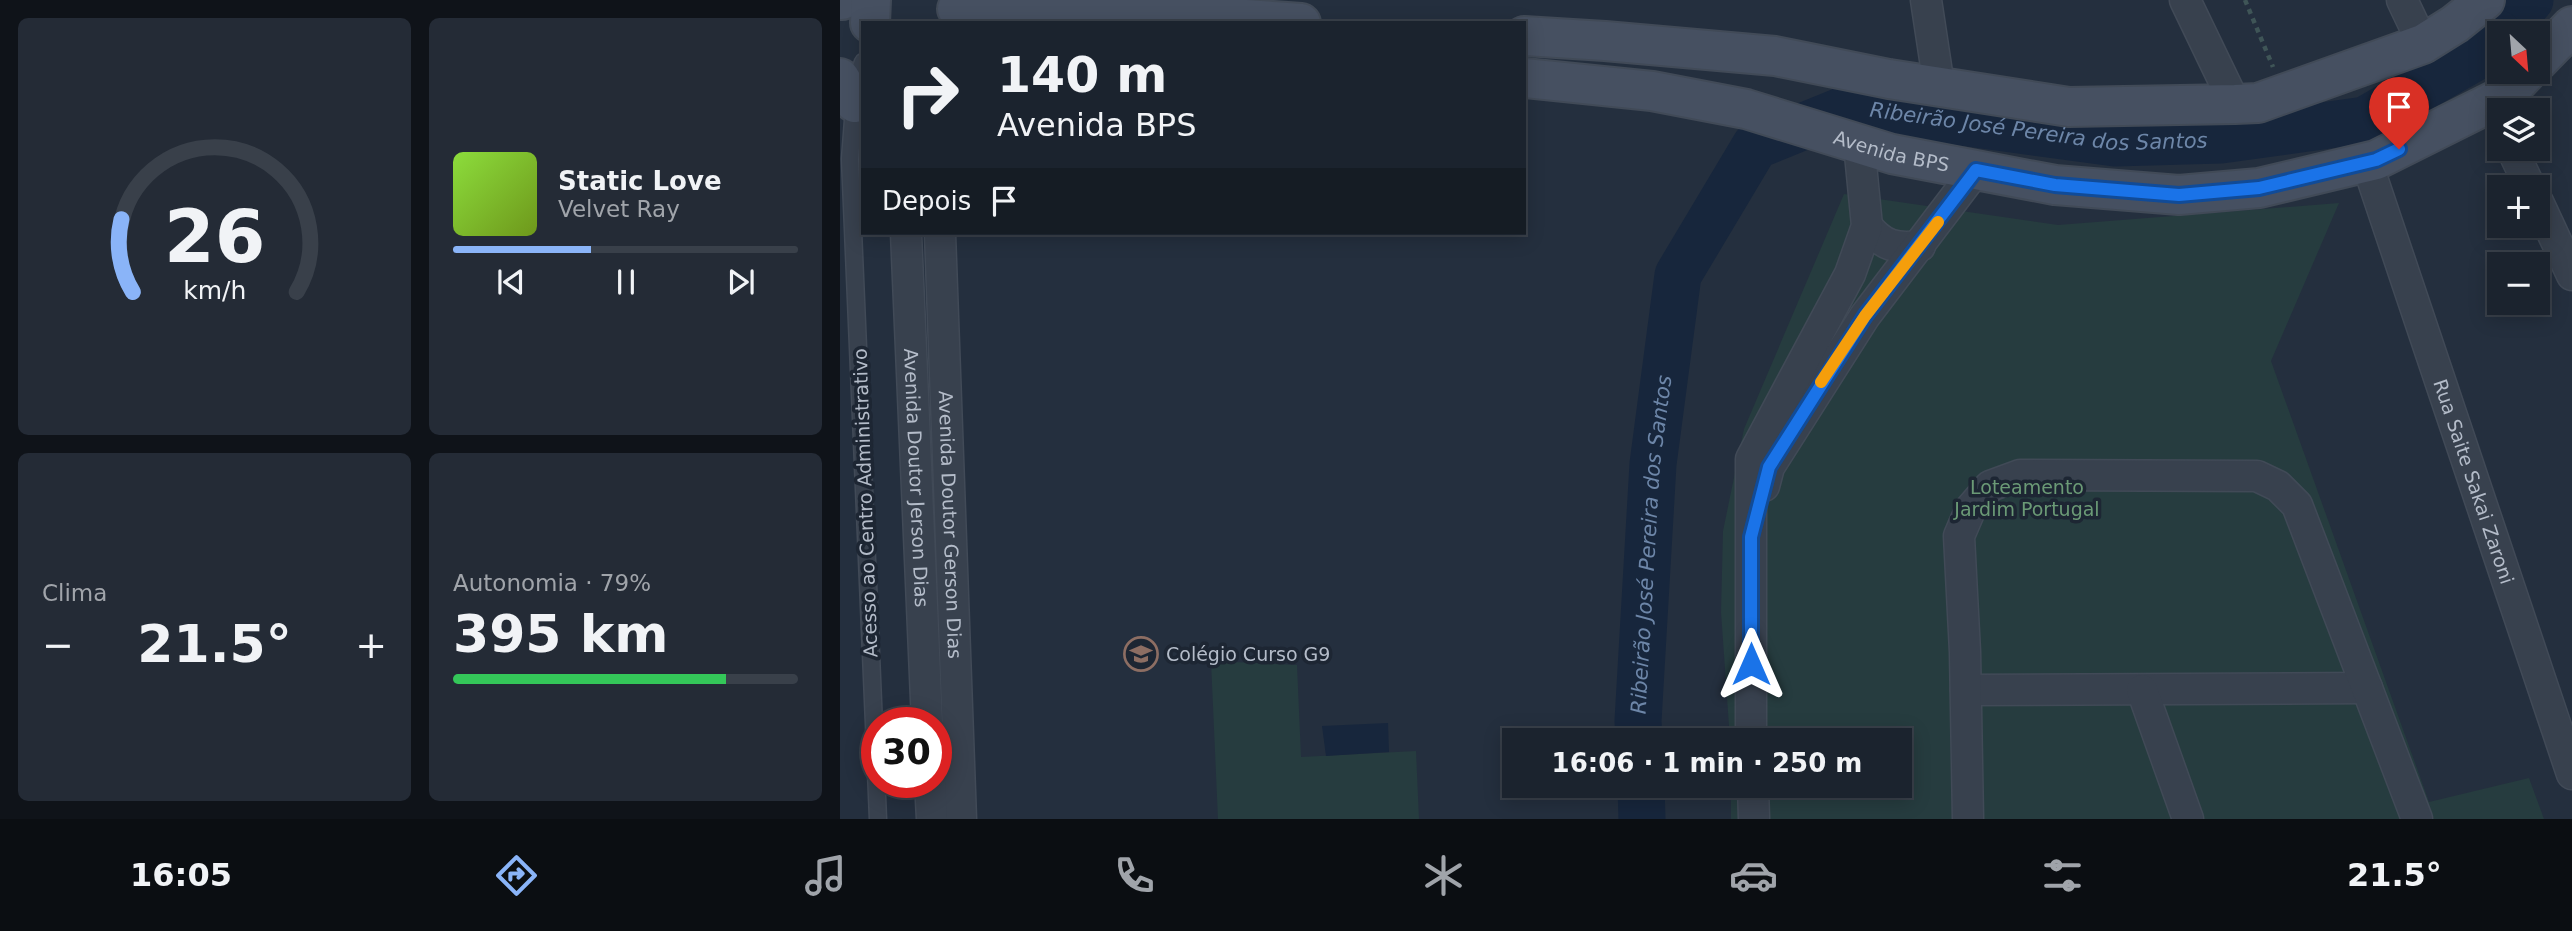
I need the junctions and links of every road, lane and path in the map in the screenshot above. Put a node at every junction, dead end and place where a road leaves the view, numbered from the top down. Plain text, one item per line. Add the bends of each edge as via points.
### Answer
1 (871, 0) edge
2 (1926, 0) edge
3 (2185, 0) edge
4 (2245, 0) edge
5 (2402, 0) edge
6 (2485, 0) edge
7 (956, 10) edge
8 (870, 21) edge
9 (1274, 21) edge
10 (2572, 26) edge
11 (840, 33) edge
12 (861, 36) edge
13 (1526, 37) edge
14 (2423, 44) junction
15 (2550, 49) edge
16 (861, 67) edge
17 (1526, 78) edge
18 (2516, 84) edge
19 (1939, 86) junction
20 (847, 91) edge
21 (2284, 93) junction
22 (2503, 98) edge
23 (2235, 104) junction
24 (2487, 116) edge
25 (1846, 141) junction
26 (1976, 170) junction
27 (2371, 176) junction
28 (1867, 226) junction
29 (2550, 228) edge
30 (906, 235) edge
31 (940, 235) edge
32 (1920, 246) junction
33 (2572, 275) edge
34 (1751, 537) junction
35 (2367, 688) junction
36 (1966, 690) junction
37 (2142, 690) junction
38 (926, 707) edge
39 (1751, 728) edge
40 (2572, 774) edge
41 (931, 798) edge
42 (1753, 798) edge
43 (878, 819) edge
44 (932, 819) edge
45 (961, 819) edge
46 (1754, 819) edge
47 (1968, 819) edge
48 (2188, 819) edge
49 (2417, 819) edge

1 - 8 main road
2 - 19 street
3 - 23 street
4 - 21 path
5 - 14 street
6 - 14 main road
7 - 9 main road
10 - 15 main road
11 - 12 main road
13 - 19 main road via 1775,56
14 - 21 main road
16 - 20 lane, Acesso ao Centro Administrativo
17 - 25 main road, Avenida BPS via 1652,92 1746,109
18 - 22 main road, Avenida BPS
19 - 23 main road via 2069,107
20 - 43 lane, Acesso ao Centro Administrativo
21 - 23 main road via 2259,103
24 - 27 main road, Avenida BPS
25 - 26 main road, Avenida BPS
25 - 28 street
26 - 27 main road, Avenida BPS via 2055,185 2179,195
26 - 32 street
27 - 40 street, Rua Saite Sakai Zaroni
28 - 32 street via 1888,246
28 - 34 street via 1850,274 1751,459
29 - 33 street
30 - 38 street, Avenida Doutor Jerson Dias
31 - 45 street, Avenida Doutor Gerson Dias
32 - 34 street via 1865,316 1769,467
34 - 39 street
35 - 36 street via 2297,505 2278,486 2257,476 2020,475 1990,486 1971,508 1959,536
35 - 37 street
35 - 49 street
36 - 37 street
36 - 47 street
37 - 48 street
41 - 44 street
42 - 46 street

